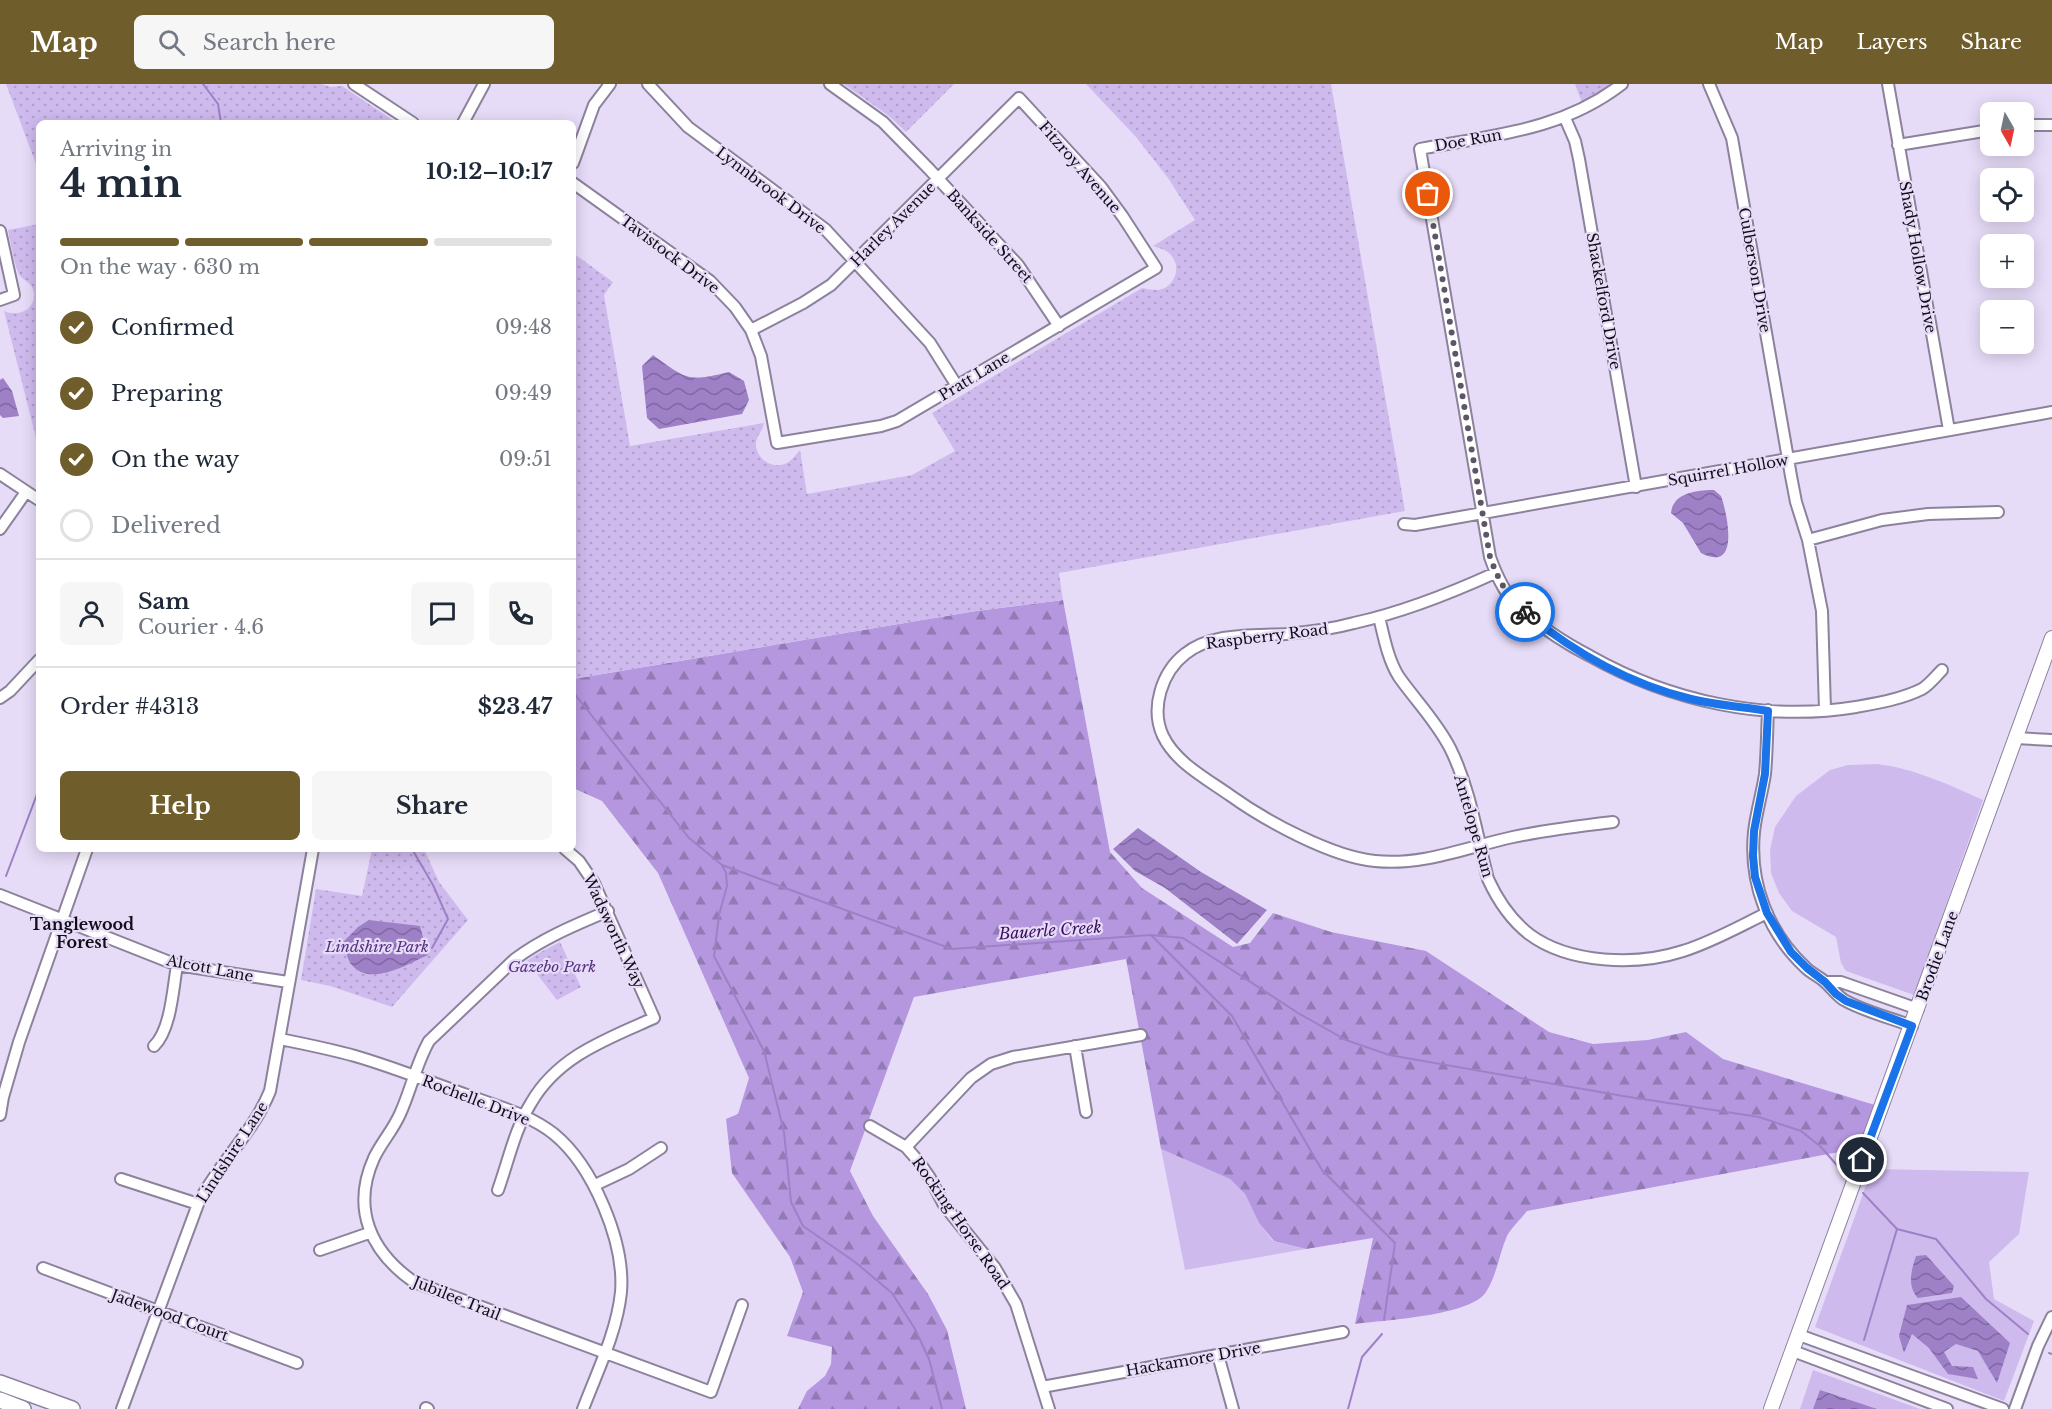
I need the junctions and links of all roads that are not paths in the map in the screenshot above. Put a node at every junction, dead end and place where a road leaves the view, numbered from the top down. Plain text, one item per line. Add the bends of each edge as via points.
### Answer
1 (354, 84) edge
2 (484, 84) edge
3 (610, 84) edge
4 (648, 84) edge
5 (830, 84) edge
6 (1622, 84) edge
7 (1709, 84) edge
8 (1888, 84) edge
9 (1019, 98) joint
10 (1565, 118) junction
11 (408, 120) edge
12 (465, 120) edge
13 (2034, 125) edge
14 (2052, 125) edge
15 (1980, 132) edge
16 (1898, 145) junction
17 (576, 155) edge
18 (938, 179) junction
19 (576, 185) edge
20 (0, 231) edge
21 (855, 261) junction
22 (1156, 268) joint
23 (0, 300) edge
24 (1059, 326) junction
25 (751, 330) junction
26 (957, 386) junction
27 (2052, 412) edge
28 (1949, 430) junction
29 (777, 443) joint
30 (1788, 459) junction
31 (0, 474) edge
32 (1636, 487) junction
33 (26, 492) junction
34 (36, 498) edge
35 (1998, 512) dead end
36 (1483, 513) junction
37 (1404, 524) dead end
38 (0, 529) edge
39 (1808, 540) junction
40 (1495, 573) junction
41 (1378, 617) junction
42 (2052, 638) edge
43 (36, 663) edge
44 (1942, 670) dead end
45 (0, 698) edge
46 (1825, 710) junction
47 (1768, 711) junction
48 (2016, 738) junction
49 (2052, 740) edge
50 (1613, 822) dead end
51 (1479, 845) junction
52 (86, 852) edge
53 (313, 852) edge
54 (568, 852) edge
55 (0, 895) edge
56 (608, 911) junction
57 (1767, 913) junction
58 (63, 920) junction
59 (177, 965) junction
60 (288, 982) junction
61 (1825, 982) junction
62 (1918, 1009) junction
63 (1912, 1026) junction
64 (1141, 1035) dead end
65 (280, 1039) junction
66 (154, 1046) dead end
67 (1075, 1046) junction
68 (414, 1076) junction
69 (1086, 1112) dead end
70 (0, 1115) edge
71 (524, 1116) junction
72 (870, 1126) dead end
73 (906, 1147) junction
74 (661, 1148) dead end
75 (121, 1179) dead end
76 (595, 1185) junction
77 (498, 1190) dead end
78 (198, 1204) junction
79 (369, 1233) junction
80 (320, 1250) dead end
81 (43, 1268) dead end
82 (742, 1305) dead end
83 (159, 1311) junction
84 (2052, 1317) edge
85 (1343, 1332) dead end
86 (1799, 1335) junction
87 (1793, 1351) junction
88 (604, 1353) junction
89 (1218, 1355) junction
90 (297, 1363) dead end
91 (0, 1383) edge
92 (1042, 1387) junction
93 (0, 1401) edge
94 (23, 1409) edge
95 (72, 1409) edge
96 (122, 1409) edge
97 (583, 1409) edge
98 (1048, 1409) edge
99 (1233, 1409) edge
100 (1771, 1409) edge
101 (1947, 1409) edge
102 (2003, 1409) edge
103 (2015, 1409) edge

1 - 11 street
2 - 12 street
3 - 17 street via 594,105
4 - 21 street, Lynnbrook Drive via 688,127 815,220
5 - 18 street, Bankside Street via 883,122
6 - 10 street, Doe Run
7 - 30 street, Culberson Drive via 1733,144
8 - 16 street, Shady Hollow Drive
9 - 18 street, Harley Avenue
9 - 22 street, Fitzroy Avenue via 1101,187
10 - 32 street, Shackelford Drive via 1579,159
10 - 36 street, Doe Run via 1535,128 1420,149
13 - 14 street
15 - 16 street
16 - 28 street, Shady Hollow Drive
18 - 21 street, Harley Avenue
18 - 24 street, Bankside Street via 1018,265
19 - 25 street, Tavistock Drive via 710,281
20 - 23 street via 14,296
21 - 25 street, Harley Avenue via 831,285
21 - 26 street, Lynnbrook Drive via 930,343
22 - 24 street, Pratt Lane
24 - 26 street, Pratt Lane
25 - 29 street, Tavistock Drive via 764,368
26 - 29 street, Pratt Lane via 889,424
27 - 28 street, Squirrel Hollow
28 - 30 street, Squirrel Hollow
30 - 32 street, Squirrel Hollow
30 - 39 street, Culberson Drive
31 - 33 street
32 - 36 street, Squirrel Hollow
33 - 34 street
33 - 38 street
35 - 39 street via 1882,520
36 - 37 street, Squirrel Hollow
36 - 40 street
39 - 46 street, Culberson Drive via 1822,611
40 - 41 street, Raspberry Road via 1449,594
40 - 47 street via 1515,603 1542,627 1620,673 1692,699
41 - 51 street, Antelope Run via 1399,676 1429,713 1451,750
41 - 51 street, Raspberry Road via 1326,629 1201,644 1175,663 1162,682 1158,713 1162,732 1169,747 1188,765 1245,805 1350,857 1400,862 1429,859
42 - 48 main road, Brodie Lane
43 - 45 street
44 - 46 street via 1924,688 1897,698
46 - 47 street
47 - 57 street via 1765,774 1753,856 1755,877
48 - 49 street
48 - 62 main road, Brodie Lane
50 - 51 street, Raspberry Road
51 - 57 street, Antelope Run via 1488,879 1514,921 1546,944 1574,954 1611,961 1650,960 1685,951
52 - 58 street
53 - 60 street, Lindshire Lane
54 - 56 street, Wadsworth Way via 594,883
55 - 58 street, Alcott Lane
56 - 68 street, Jubilee Trail via 541,940 515,959 429,1041
56 - 71 street, Wadsworth Way via 654,1018 570,1059 547,1079
57 - 61 street via 1791,952
58 - 59 street, Alcott Lane
58 - 70 street via 19,1042
59 - 60 street, Alcott Lane
59 - 66 street via 166,1026
60 - 65 street, Lindshire Lane
61 - 62 street via 1841,982
61 - 63 street via 1846,1001
62 - 63 main road, Brodie Lane
63 - 86 main road, Brodie Lane
64 - 67 street
65 - 68 street, Rochelle Drive via 342,1052
65 - 78 street, Lindshire Lane via 265,1104
67 - 69 street
67 - 73 street via 1013,1057 983,1069
68 - 71 street, Rochelle Drive
68 - 79 street, Jubilee Trail via 400,1114 368,1174 365,1203
71 - 76 street, Rochelle Drive via 563,1142
71 - 77 street
72 - 73 street, Rocking Horse Road
73 - 92 street, Rocking Horse Road via 930,1178 956,1223 1006,1286 1016,1304
74 - 76 street
75 - 78 street
76 - 88 street, Rochelle Drive via 621,1271 619,1306
78 - 83 street, Lindshire Lane
79 - 80 street
79 - 88 street, Jubilee Trail via 389,1262 414,1282
81 - 83 street, Jadewood Court
82 - 88 street, Jubilee Trail via 711,1392
83 - 90 street, Jadewood Court
83 - 96 street, Lindshire Lane
84 - 103 street
85 - 89 street, Hackamore Drive
86 - 87 main road, Brodie Lane
86 - 102 street
87 - 100 main road, Brodie Lane
87 - 101 street
88 - 97 street, Rochelle Drive
89 - 92 street, Hackamore Drive
89 - 99 street
91 - 95 main road
92 - 98 street, Rocking Horse Road
93 - 94 main road

